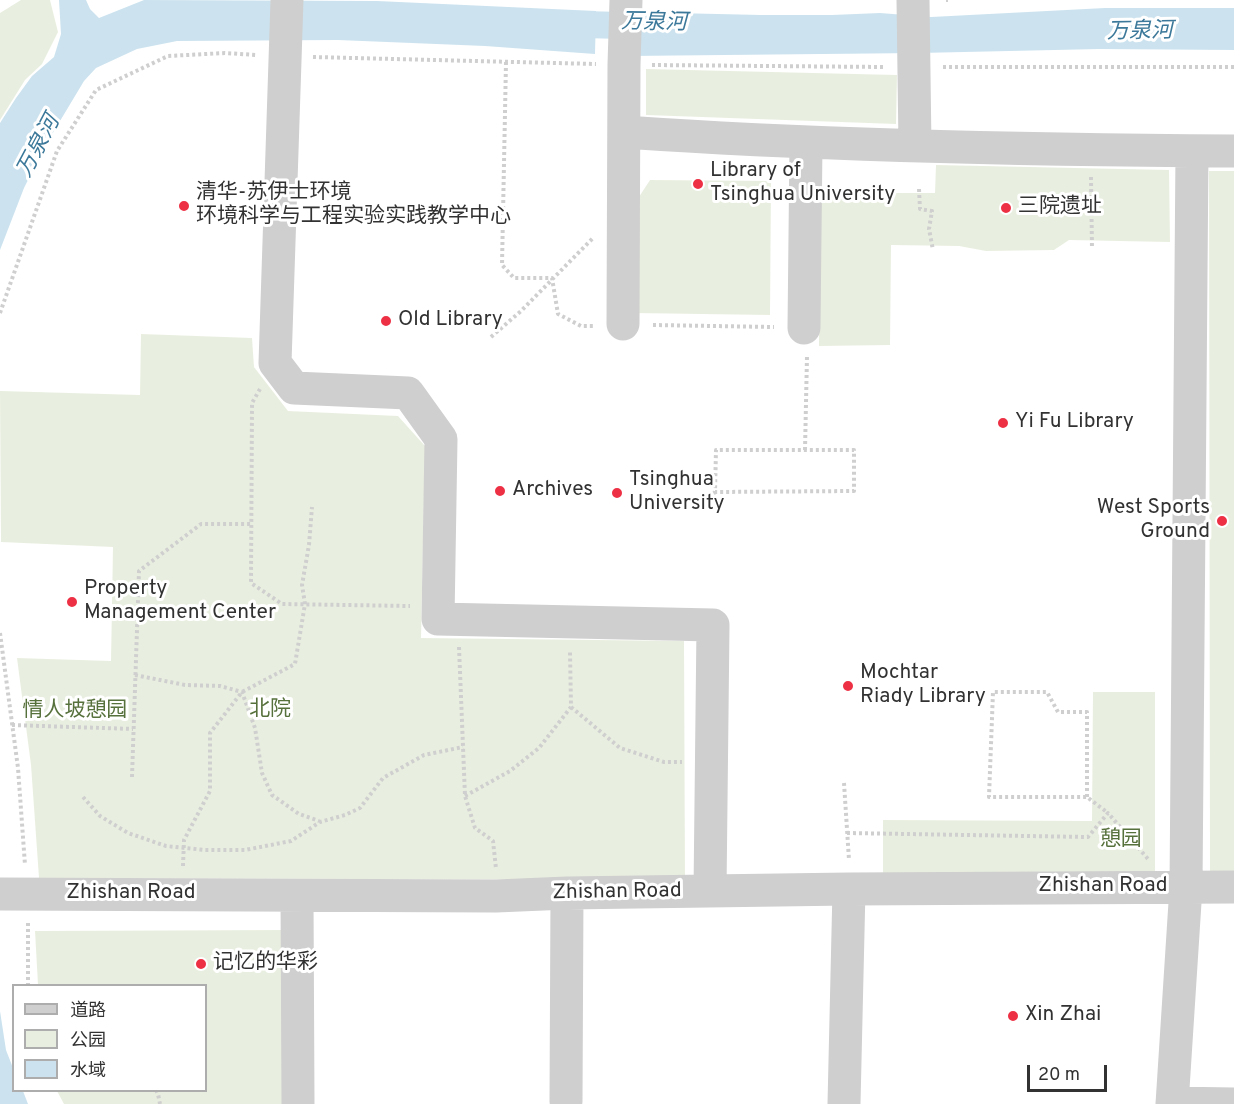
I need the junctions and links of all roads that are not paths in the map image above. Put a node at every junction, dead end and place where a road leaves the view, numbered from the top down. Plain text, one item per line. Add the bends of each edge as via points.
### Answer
1 (287, 0) edge
2 (626, 0) edge
3 (913, 0) edge
4 (624, 132) junction
5 (806, 143) junction
6 (915, 146) junction
7 (1192, 151) junction
8 (1234, 151) edge
9 (623, 324) road end
10 (804, 328) road end
11 (1186, 887) junction
12 (1234, 887) edge
13 (849, 889) junction
14 (710, 891) junction
15 (567, 893) junction
16 (13, 894) edge
17 (297, 896) junction
18 (565, 1103) edge
19 (298, 1104) edge
20 (844, 1104) edge
21 (1172, 1104) edge
22 (1234, 1104) edge

1 - 14 street via 275,363 294,388 408,393 441,439 448,613 570,622 713,625
2 - 4 street
3 - 6 street
4 - 5 street
4 - 9 street
5 - 6 street
5 - 10 street
6 - 7 street
7 - 8 street
7 - 11 street
11 - 12 street, Zhishan Road
11 - 13 street, Zhishan Road
11 - 21 street
13 - 14 street, Zhishan Road
13 - 20 street
14 - 15 street, Zhishan Road
15 - 17 street, Zhishan Road
15 - 18 street
16 - 17 street, Zhishan Road
17 - 19 street
21 - 22 street

